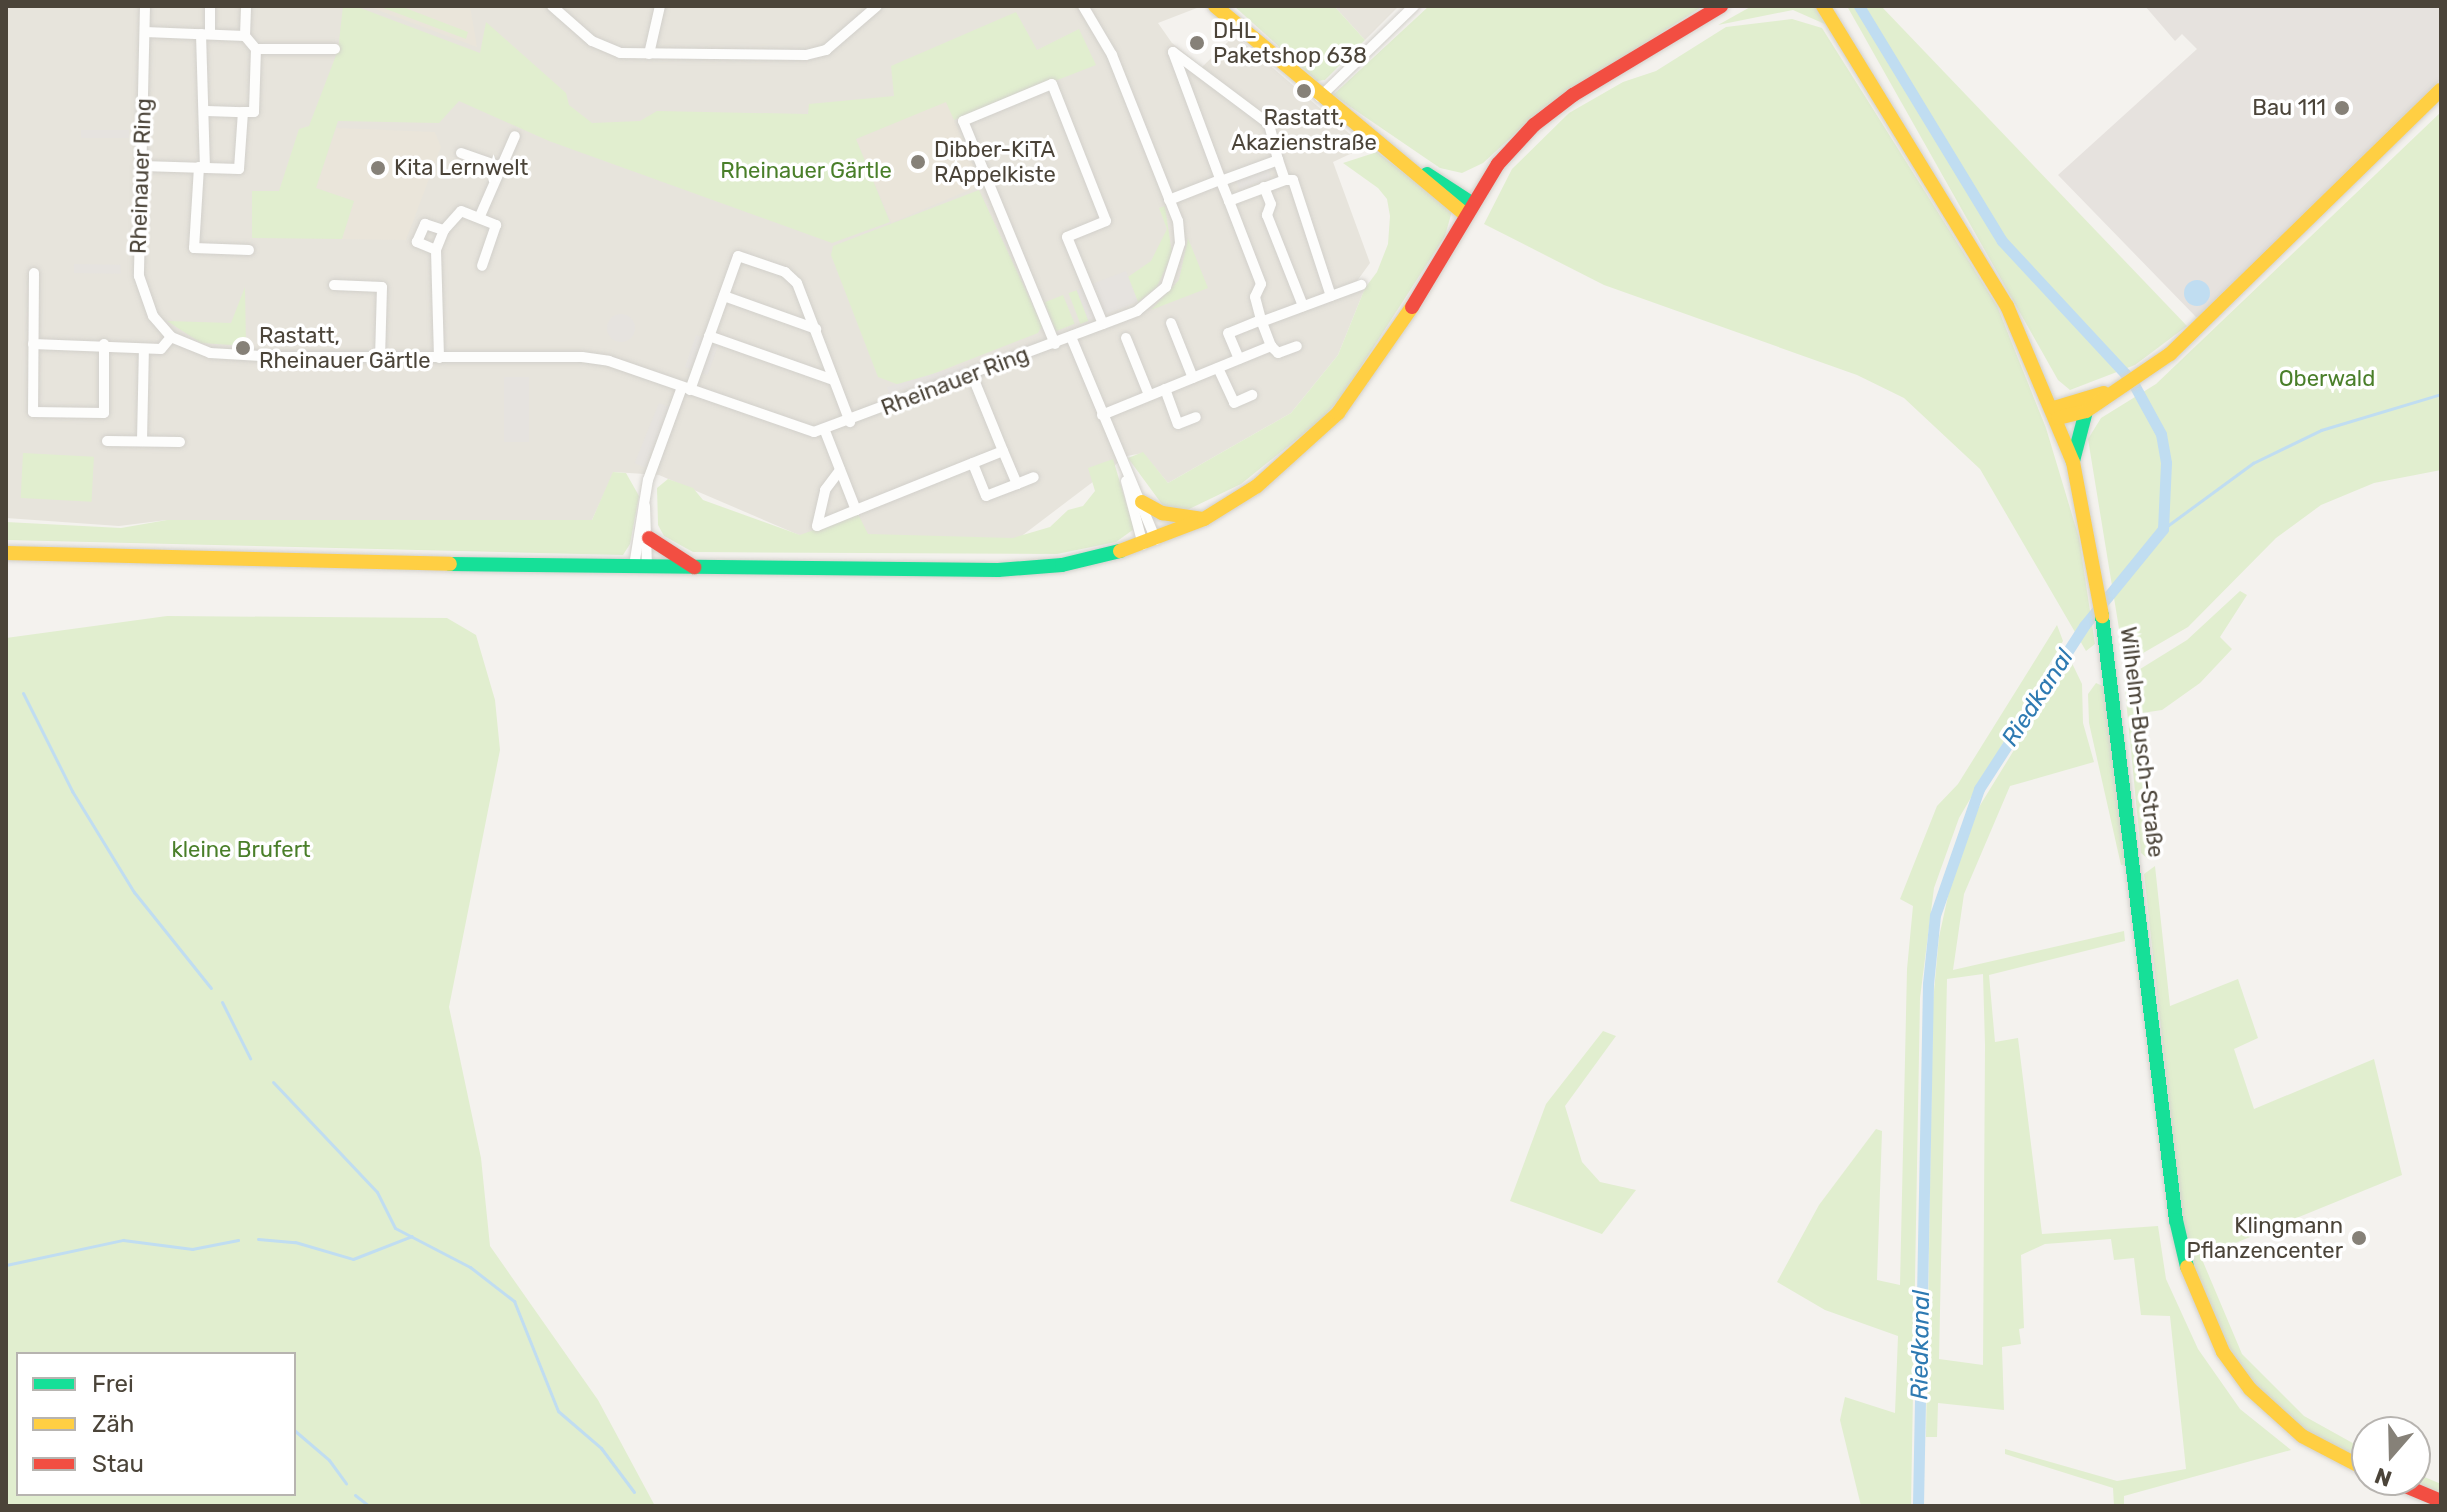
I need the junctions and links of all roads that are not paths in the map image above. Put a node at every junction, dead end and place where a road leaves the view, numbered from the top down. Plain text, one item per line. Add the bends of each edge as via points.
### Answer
1 (145, 6) edge
2 (210, 6) edge
3 (246, 6) edge
4 (552, 6) edge
5 (660, 6) edge
6 (877, 6) edge
7 (1083, 6) edge
8 (1215, 6) edge
9 (1414, 6) edge
10 (1721, 6) edge
11 (1823, 6) edge
12 (145, 32) junction
13 (206, 34) junction
14 (245, 36) junction
15 (256, 49) junction
16 (335, 49) dead end
17 (649, 54) junction
18 (2441, 90) edge
19 (1320, 97) junction
20 (207, 111) junction
21 (243, 112) junction
22 (515, 136) dead end
23 (461, 153) dead end
24 (1278, 160) junction
25 (142, 166) junction
26 (202, 167) junction
27 (504, 168) junction
28 (1221, 180) junction
29 (1285, 180) junction
30 (1264, 187) junction
31 (1169, 200) junction
32 (1229, 201) junction
33 (1470, 209) junction
34 (480, 216) junction
35 (444, 230) junction
36 (249, 250) dead end
37 (436, 250) junction
38 (482, 266) dead end
39 (34, 273) dead end
40 (334, 285) dead end
41 (1361, 285) dead end
42 (724, 296) junction
43 (1331, 296) junction
44 (1303, 306) junction
45 (1261, 321) junction
46 (1171, 323) dead end
47 (1103, 324) junction
48 (816, 329) junction
49 (709, 336) junction
50 (171, 337) junction
51 (1071, 337) junction
52 (1126, 338) dead end
53 (33, 344) junction
54 (104, 344) junction
55 (1055, 344) junction
56 (1271, 346) junction
57 (1297, 346) dead end
58 (144, 349) junction
59 (380, 358) junction
60 (439, 358) junction
61 (1239, 359) junction
62 (1218, 368) junction
63 (972, 375) junction
64 (1193, 378) junction
65 (833, 380) junction
66 (686, 388) junction
67 (1165, 389) junction
68 (2116, 390) junction
69 (1149, 395) junction
70 (1252, 395) dead end
71 (2086, 411) junction
72 (2056, 413) junction
73 (1102, 415) junction
74 (1196, 417) dead end
75 (850, 422) junction
76 (825, 431) junction
77 (107, 441) dead end
78 (142, 441) junction
79 (180, 442) dead end
80 (1003, 451) junction
81 (2073, 462) junction
82 (973, 463) junction
83 (1123, 467) junction
84 (840, 470) junction
85 (1034, 477) dead end
86 (1017, 484) junction
87 (644, 501) junction
88 (1142, 502) junction
89 (856, 510) junction
90 (1204, 519) junction
91 (649, 538) junction
92 (1149, 542) junction
93 (6, 553) edge
94 (641, 566) junction
95 (694, 567) junction
96 (2351, 1462) edge

1 - 12 street, Rheinauer Ring
2 - 13 street
3 - 14 street
4 - 17 street via 601,47
5 - 17 street
6 - 17 street via 814,54
7 - 31 street, Rheinauer Ring via 1112,55
8 - 19 main road
9 - 19 street
10 - 33 main road via 1553,109 1498,164
11 - 72 main road, Wilhelm-Busch-Straße via 2007,306
12 - 13 street
12 - 25 street, Rheinauer Ring
13 - 14 street
13 - 20 street via 199,111
14 - 15 street
15 - 16 street
15 - 21 street via 254,112
18 - 68 main road via 2144,374
19 - 33 main road
20 - 21 street
20 - 26 street
21 - 26 street via 239,169
22 - 27 street
23 - 27 street
24 - 28 street
24 - 28 street via 1269,124 1173,52
24 - 29 street
25 - 26 street
25 - 50 street, Rheinauer Ring via 139,276 153,316
26 - 36 street via 194,248
27 - 34 street via 496,173
28 - 31 street
28 - 32 street
29 - 30 street
29 - 43 street via 1293,180
30 - 32 street
30 - 44 street via 1271,204 1267,215
31 - 47 street, Rheinauer Ring via 1180,243 1166,287 1151,303
32 - 45 street via 1261,284 1255,297
33 - 90 main road via 1386,350 1338,413 1257,486
34 - 35 street via 457,212
34 - 38 street via 496,225
35 - 37 street
35 - 37 street via 425,224 418,238 419,244
37 - 60 street
39 - 53 street
40 - 59 street via 382,287
41 - 43 street
42 - 48 street
42 - 48 street via 738,256 785,272 797,283
42 - 49 street
43 - 44 street
44 - 45 street
45 - 56 street
45 - 61 street via 1228,333
46 - 64 street
47 - 51 street, Rheinauer Ring
47 - 55 street via 1067,237 1106,221 1052,84 963,121
48 - 65 street
49 - 65 street
49 - 66 street
50 - 58 street via 161,349
50 - 59 street, Rheinauer Ring via 219,354
51 - 55 street, Rheinauer Ring
51 - 73 street
52 - 69 street
53 - 54 street
53 - 54 street via 33,412 104,413
54 - 58 street
55 - 63 street, Rheinauer Ring
56 - 57 street via 1278,353
56 - 61 street
58 - 78 street
59 - 60 street, Rheinauer Ring
60 - 66 street, Rheinauer Ring via 582,357
61 - 62 street
62 - 64 street
62 - 70 street via 1234,403
63 - 75 street, Rheinauer Ring
63 - 80 street
64 - 67 street
65 - 75 street
66 - 76 street, Rheinauer Ring via 799,430
66 - 87 street
67 - 69 street
67 - 74 street via 1178,424
68 - 71 main road
68 - 72 main road
69 - 73 street
71 - 72 main road
71 - 81 main road
72 - 81 main road, Wilhelm-Busch-Straße
73 - 83 street
75 - 76 street, Rheinauer Ring
76 - 84 street
77 - 78 street
78 - 79 street
80 - 82 street
80 - 86 street
81 - 96 main road, Wilhelm-Busch-Straße via 2101,589 2176,1220 2191,1283 2223,1352 2250,1389 2302,1436
82 - 86 street via 986,496
82 - 89 street
83 - 88 street
83 - 92 street
84 - 89 street
84 - 89 street via 825,490 817,526
85 - 86 street
87 - 91 street
87 - 94 street
88 - 90 main road via 1162,513
88 - 92 street
90 - 92 main road
91 - 94 street
91 - 95 main road
92 - 95 main road via 1030,568
93 - 94 main road
94 - 95 main road

